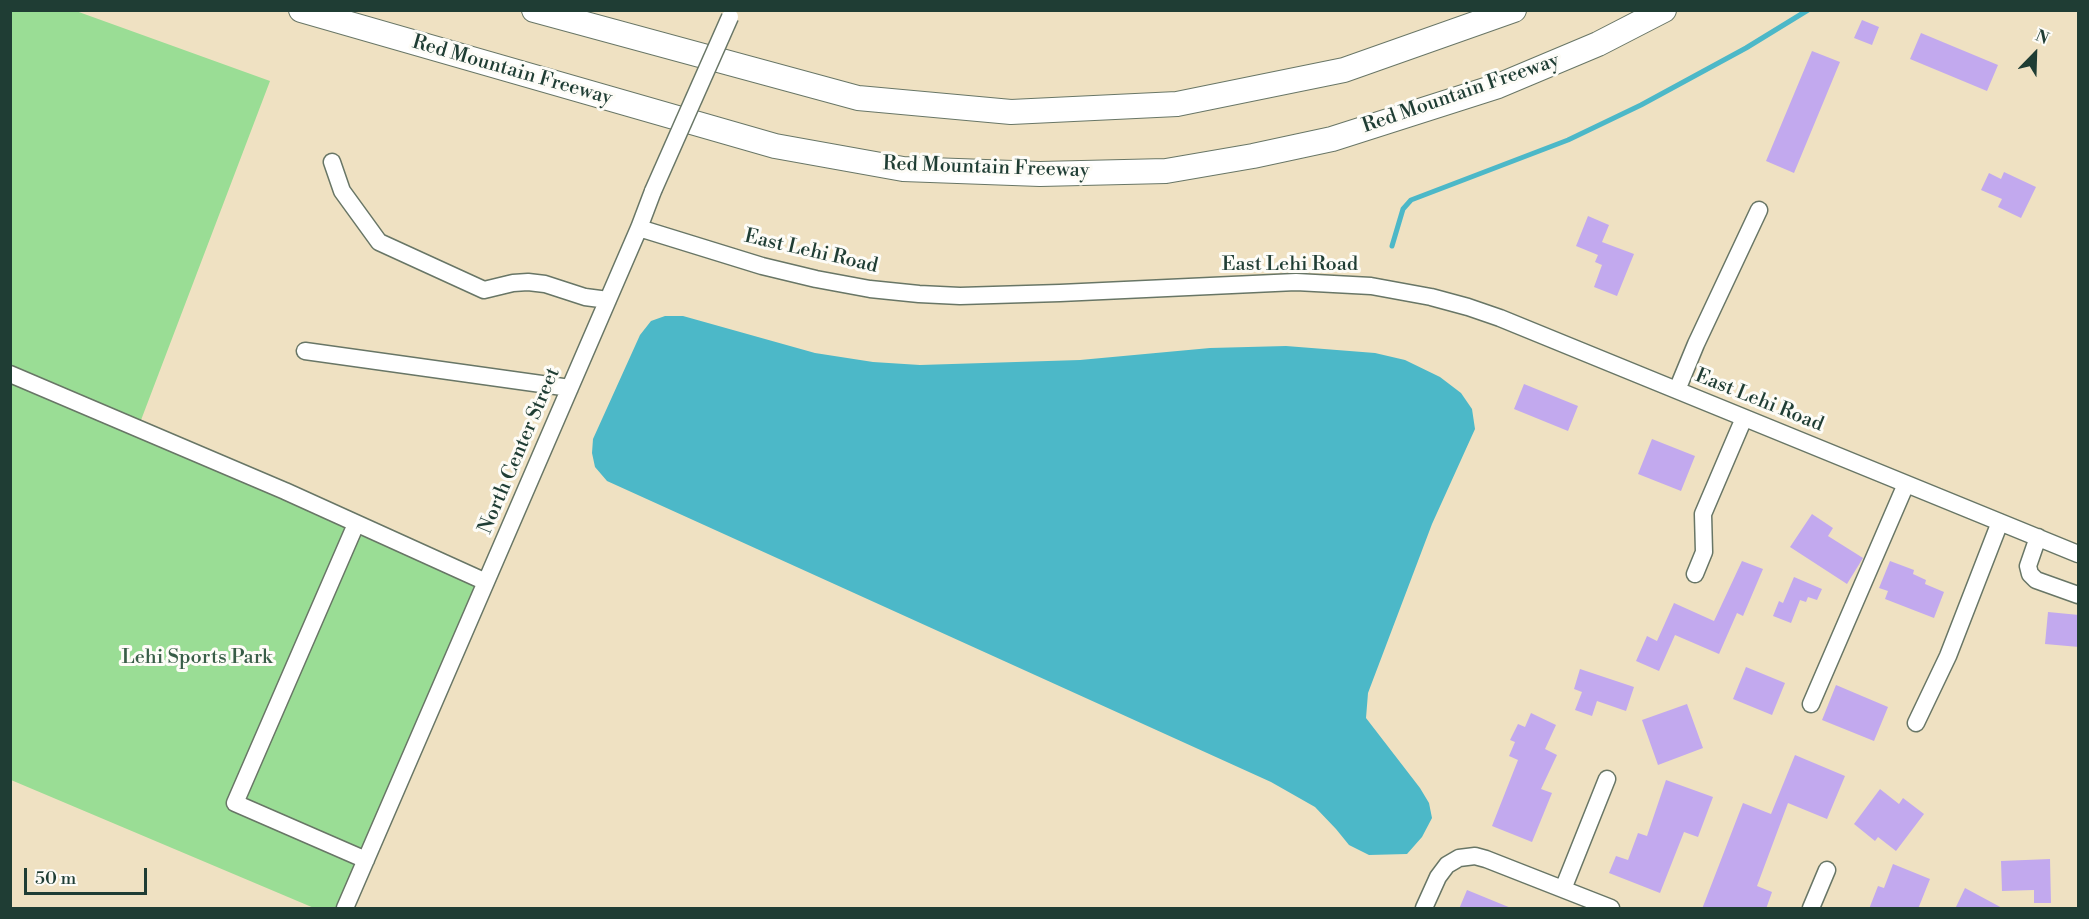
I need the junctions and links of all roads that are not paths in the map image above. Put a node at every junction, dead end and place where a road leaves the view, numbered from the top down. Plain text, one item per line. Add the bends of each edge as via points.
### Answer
1 (300, 10) edge
2 (534, 10) edge
3 (1514, 10) edge
4 (1664, 10) edge
5 (731, 14) edge
6 (332, 162) dead end
7 (1759, 210) dead end
8 (639, 228) junction
9 (608, 300) junction
10 (305, 351) dead end
11 (10, 374) edge
12 (570, 388) junction
13 (1677, 390) junction
14 (1744, 418) junction
15 (1906, 484) junction
16 (2000, 522) junction
17 (356, 524) junction
18 (2038, 537) junction
19 (2079, 554) edge
20 (1695, 574) dead end
21 (486, 582) junction
22 (2079, 595) edge
23 (1811, 704) dead end
24 (1916, 723) dead end
25 (1607, 779) dead end
26 (366, 860) junction
27 (1827, 870) dead end
28 (1563, 889) junction
29 (345, 909) edge
30 (1424, 909) edge
31 (1611, 909) edge
32 (1811, 909) edge

1 - 4 highway, Red Mountain Freeway via 775,146 903,169 1040,174 1166,171 1332,139 1498,86 1598,44
2 - 3 highway via 858,98 1011,112 1177,104 1344,70
5 - 8 street, North Center Street, bridge
6 - 9 street via 342,191 379,242 484,290 528,282
7 - 13 street
8 - 9 street, North Center Street
8 - 13 street, East Lehi Road via 816,279 919,294 1060,293 1296,282 1371,286 1468,307
9 - 12 street, North Center Street
10 - 12 street
11 - 17 street
12 - 21 street, North Center Street
13 - 14 street, East Lehi Road
14 - 15 street, East Lehi Road
14 - 20 street via 1703,514 1704,552
15 - 16 street, East Lehi Road
15 - 23 street
16 - 18 street, East Lehi Road
16 - 24 street via 1948,656
17 - 21 street
17 - 26 street via 236,803
18 - 19 street, East Lehi Road
18 - 22 street via 2028,566 2030,574
21 - 26 street, North Center Street
25 - 28 street
26 - 29 street, North Center Street
27 - 32 street
28 - 30 street via 1486,859 1459,858 1438,877
28 - 31 street

